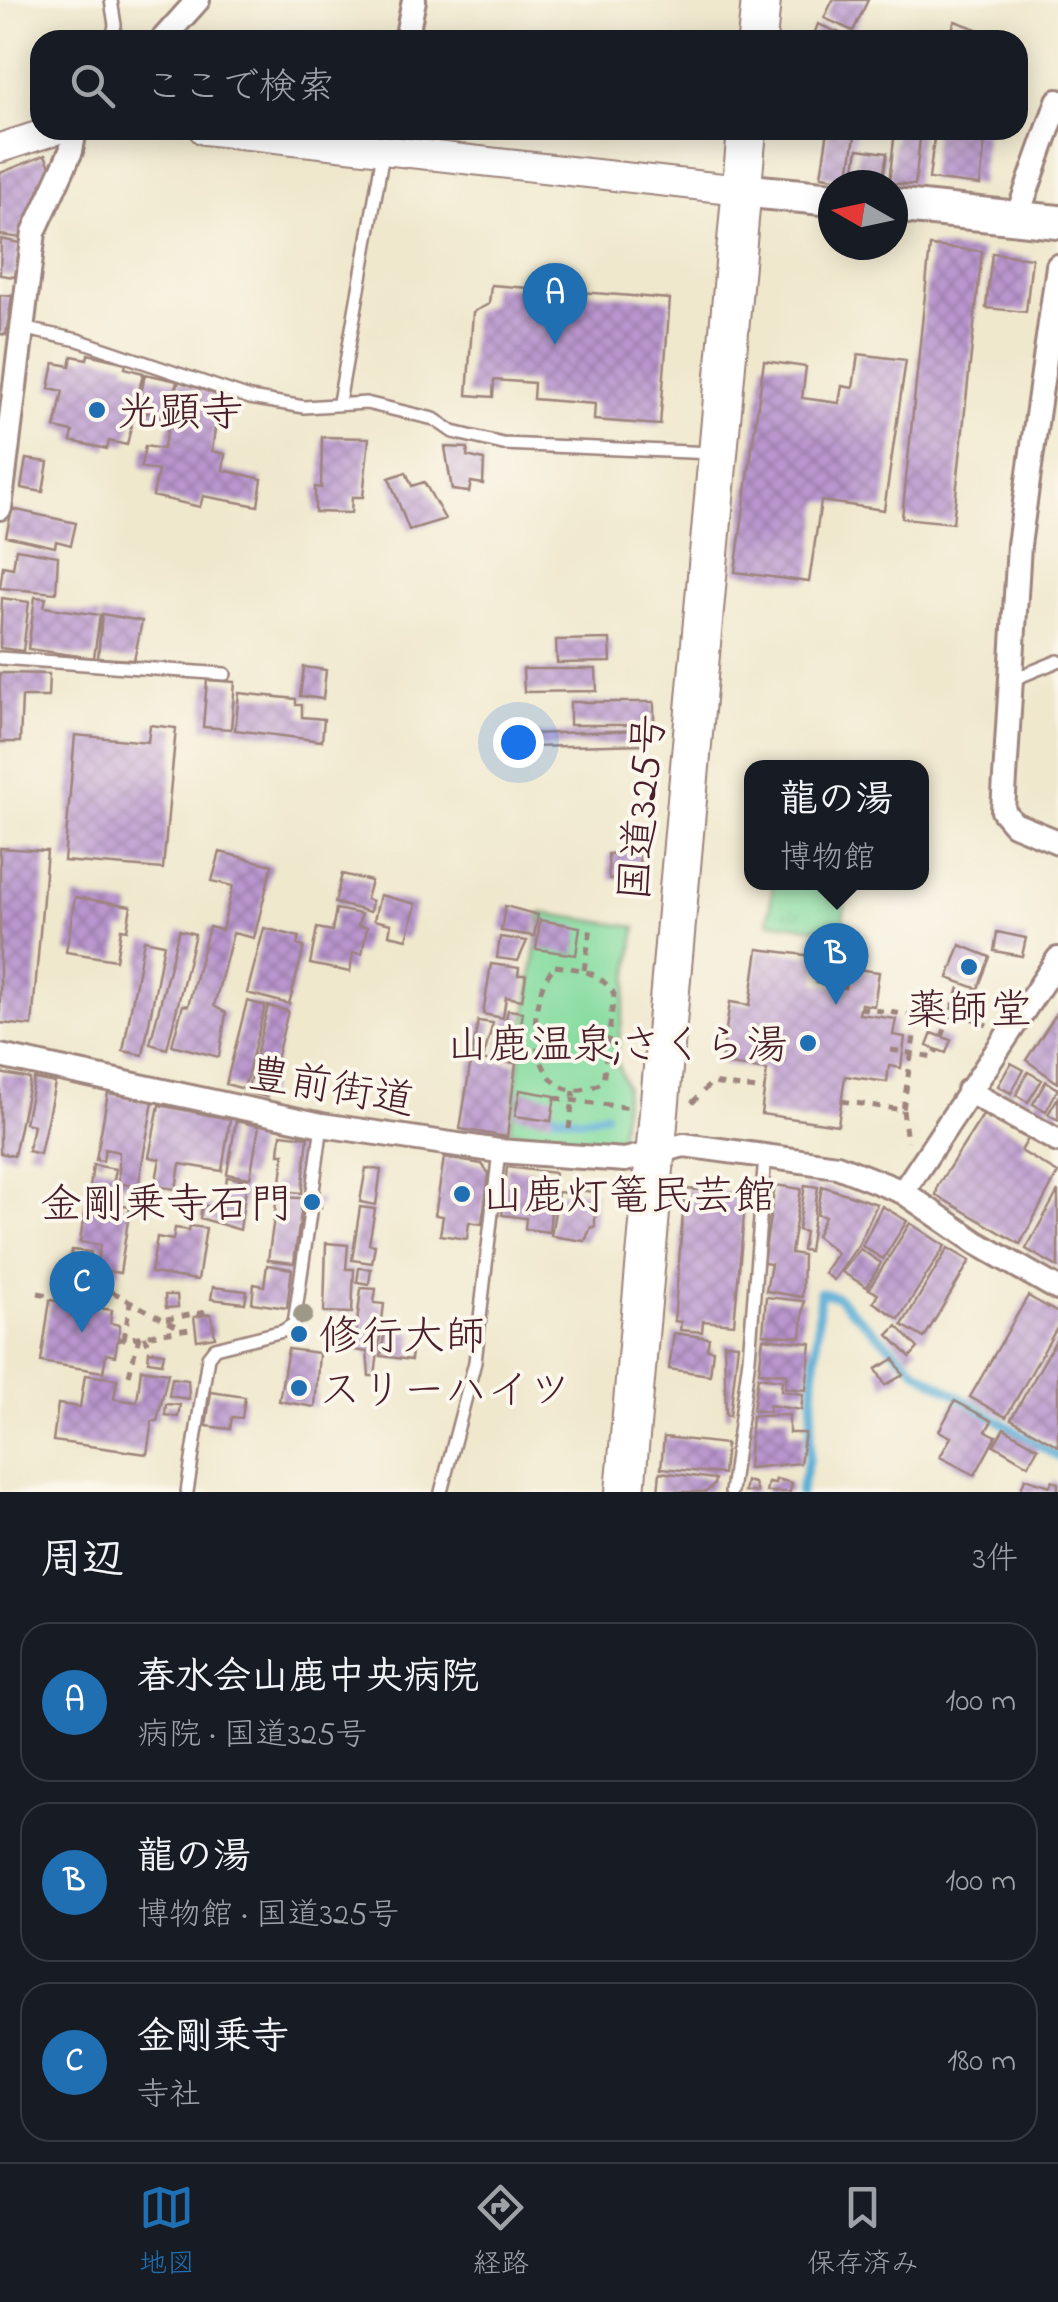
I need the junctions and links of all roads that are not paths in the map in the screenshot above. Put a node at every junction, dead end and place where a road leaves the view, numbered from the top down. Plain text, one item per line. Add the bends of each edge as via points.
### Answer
1 (111, 0) edge
2 (198, 0) edge
3 (414, 0) edge
4 (761, 0) edge
5 (115, 30) edge
6 (171, 30) edge
7 (408, 30) edge
8 (758, 30) edge
9 (1058, 101) edge
10 (30, 138) edge
11 (73, 140) edge
12 (355, 140) edge
13 (746, 140) edge
14 (385, 142) edge
15 (0, 148) edge
16 (740, 190) junction
17 (818, 198) edge
18 (908, 206) edge
19 (1018, 217) junction
20 (1058, 222) edge
21 (1058, 266) edge
22 (13, 339) edge
23 (339, 402) junction
24 (716, 454) junction
25 (0, 508) edge
26 (0, 658) edge
27 (1058, 661) edge
28 (224, 674) dead end
29 (1014, 678) junction
30 (1058, 842) edge
31 (1058, 958) edge
32 (0, 1056) edge
33 (968, 1091) junction
34 (322, 1125) junction
35 (1058, 1142) edge
36 (499, 1151) junction
37 (654, 1152) junction
38 (765, 1156) junction
39 (903, 1192) junction
40 (1058, 1289) edge
41 (186, 1492) edge
42 (441, 1492) edge
43 (625, 1492) edge
44 (731, 1492) edge

1 - 5 lane
2 - 6 street
3 - 7 street
4 - 8 highway
9 - 19 street
10 - 15 street
11 - 22 street via 34,232
12 - 14 street
13 - 16 highway, 国道325号
14 - 16 street
14 - 23 lane
16 - 17 main road
16 - 24 highway, 国道325号
18 - 19 main road
19 - 20 main road
21 - 29 street via 1020,545
22 - 23 lane via 78,340 250,398 304,407
22 - 25 street
23 - 24 lane via 434,419 452,432 503,444
24 - 37 highway, 国道325号
26 - 28 lane
27 - 29 lane
29 - 30 street via 1003,811 1014,824
31 - 33 street
32 - 34 street, 豊前街道
33 - 35 street
33 - 39 street
34 - 36 street, 豊前街道
34 - 41 lane via 294,1324 215,1348 208,1357
36 - 37 street, 豊前街道 via 625,1160
36 - 42 lane via 475,1362
37 - 38 street, 豊前街道 via 684,1145
37 - 43 highway, 国道325号
38 - 39 street, 豊前街道 via 856,1170
38 - 44 lane
39 - 40 street, 豊前街道

